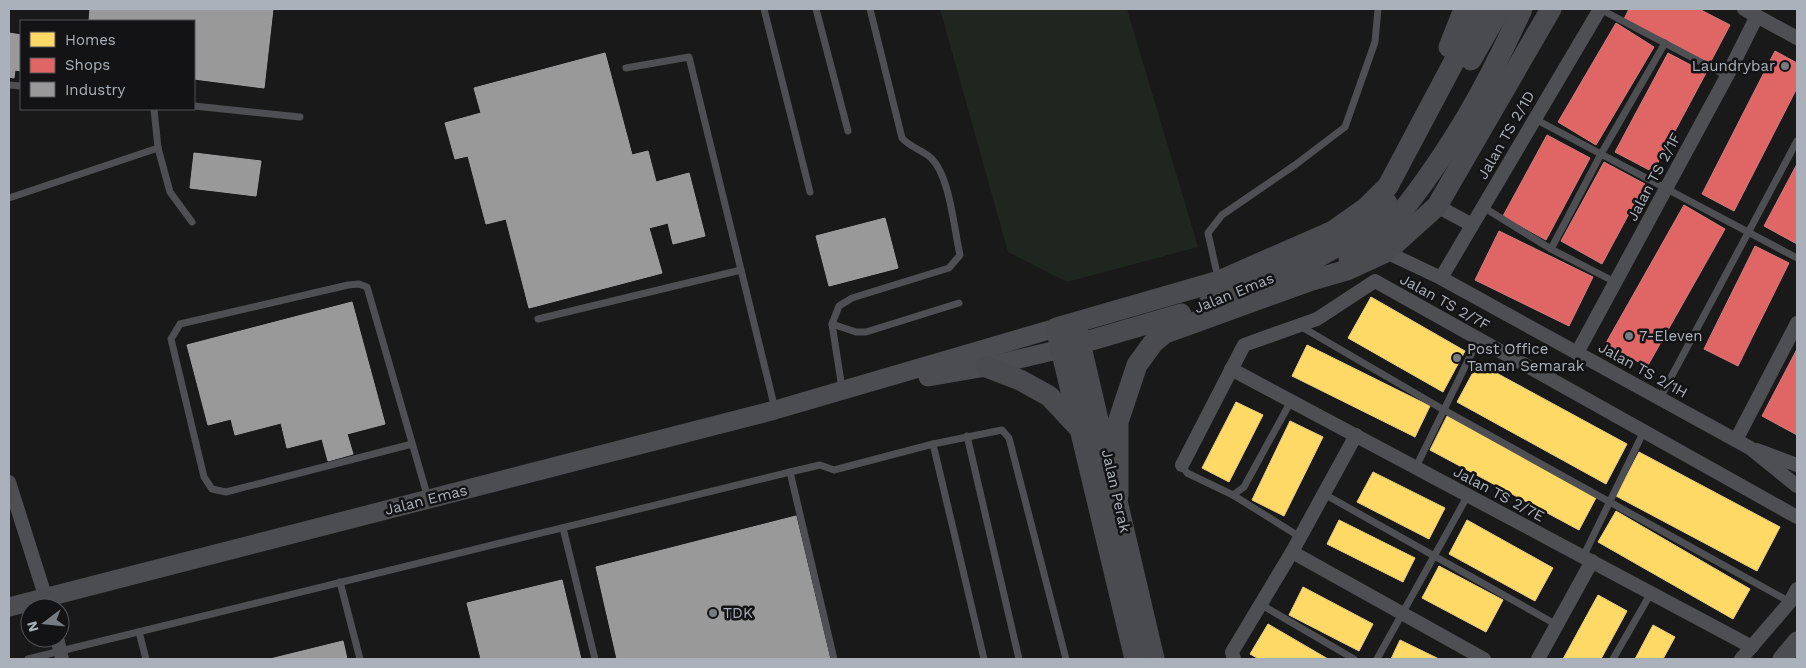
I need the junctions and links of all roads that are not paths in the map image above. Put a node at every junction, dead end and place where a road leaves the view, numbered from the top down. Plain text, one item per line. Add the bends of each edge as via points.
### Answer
1 (764, 9) edge
2 (816, 9) edge
3 (870, 9) edge
4 (1378, 9) edge
5 (1464, 9) edge
6 (1482, 9) edge
7 (1500, 9) edge
8 (1522, 9) edge
9 (1551, 9) edge
10 (1600, 9) edge
11 (1744, 9) edge
12 (1757, 16) junction
13 (1797, 38) edge
14 (1665, 43) junction
15 (626, 68) dead end
16 (1727, 76) junction
17 (195, 106) edge
18 (154, 110) edge
19 (300, 117) dead end
20 (1535, 119) junction
21 (848, 131) dead end
22 (1797, 141) edge
23 (158, 148) junction
24 (1601, 154) junction
25 (1667, 188) junction
26 (810, 192) dead end
27 (9, 198) edge
28 (1437, 206) junction
29 (1367, 207) junction
30 (1483, 207) junction
31 (192, 222) dead end
32 (1472, 225) junction
33 (1749, 231) junction
34 (1551, 249) junction
35 (1386, 252) junction
36 (1797, 258) edge
37 (741, 270) junction
38 (1441, 278) junction
39 (1219, 281) junction
40 (1309, 281) junction
41 (1616, 282) junction
42 (959, 303) dead end
43 (538, 319) dead end
44 (1797, 323) edge
45 (832, 324) junction
46 (1066, 325) junction
47 (1298, 326) junction
48 (1478, 340) junction
49 (1071, 346) junction
50 (1577, 353) junction
51 (986, 367) junction
52 (1231, 369) junction
53 (843, 391) junction
54 (1660, 398) junction
55 (1291, 401) junction
56 (775, 410) junction
57 (1444, 410) junction
58 (1080, 429) junction
59 (1644, 433) junction
60 (1356, 435) junction
61 (967, 436) junction
62 (1736, 440) junction
63 (412, 444) junction
64 (933, 444) junction
65 (1750, 448) junction
66 (1796, 464) edge
67 (1182, 465) joint
68 (1416, 468) junction
69 (790, 472) junction
70 (9, 482) edge
71 (1791, 482) edge
72 (1324, 494) junction
73 (1233, 495) junction
74 (1468, 495) junction
75 (1118, 496) junction
76 (428, 500) junction
77 (1610, 502) junction
78 (1797, 517) edge
79 (563, 528) junction
80 (1300, 537) junction
81 (1292, 552) junction
82 (1434, 557) junction
83 (1587, 559) junction
84 (340, 582) junction
85 (1797, 589) edge
86 (1651, 593) junction
87 (46, 598) edge
88 (66, 598) edge
89 (1790, 602) junction
90 (1260, 604) junction
91 (1402, 614) junction
92 (1556, 626) junction
93 (139, 632) junction
94 (1797, 641) edge
95 (1752, 647) junction
96 (60, 650) edge
97 (28, 659) edge
98 (146, 659) edge
99 (360, 659) edge
100 (595, 659) edge
101 (834, 659) edge
102 (984, 659) edge
103 (1019, 659) edge
104 (1066, 659) edge
105 (1135, 659) edge
106 (1154, 659) edge
107 (1234, 659) edge
108 (1354, 659) edge
109 (1377, 659) edge
110 (1484, 659) edge
111 (1538, 659) edge
112 (1613, 659) edge
113 (1742, 659) edge
114 (1782, 659) edge

1 - 26 lane
2 - 21 lane
3 - 45 lane via 902,138 930,157 942,172 960,255 949,268 852,298 839,306
4 - 39 lane via 1375,42 1345,127 1295,166 1222,215 1208,232
5 - 29 main road via 1417,120
6 - 29 main road, Jalan Emas via 1388,186
7 - 49 main road, Jalan Emas via 1395,194 1372,221 1342,245 1317,259 1175,317
8 - 40 main road via 1490,77 1449,147 1405,209 1382,235
9 - 28 main road
10 - 14 lane
10 - 20 street, Jalan TS 2/1D
11 - 12 street
12 - 13 street
12 - 16 street, Jalan TS 2/1F
14 - 16 lane
14 - 24 lane
15 - 37 lane via 689,57
16 - 25 street, Jalan TS 2/1F
17 - 19 lane
18 - 23 lane
20 - 24 lane
20 - 30 street, Jalan TS 2/1D
22 - 33 lane
23 - 27 lane
23 - 31 lane via 170,192
24 - 25 lane
24 - 34 lane
25 - 33 lane
25 - 41 street, Jalan TS 2/1F
28 - 32 street
28 - 35 main road
29 - 39 main road, Jalan Emas via 1332,231
30 - 32 street, Jalan TS 2/1D
30 - 34 lane
32 - 38 street, Jalan TS 2/1D
33 - 36 lane
33 - 54 lane
34 - 41 lane
35 - 38 street, Jalan TS 2/1H
35 - 40 main road via 1347,270
37 - 43 lane
37 - 56 lane
38 - 50 street, Jalan TS 2/1H
39 - 46 main road, Jalan Emas
40 - 75 main road via 1165,333 1152,343 1137,366 1118,422
41 - 50 street, Jalan TS 2/1F
42 - 45 lane via 866,332
44 - 62 street
45 - 53 lane
46 - 49 main road, Jalan Perak
46 - 53 main road, Jalan Emas
47 - 48 street, Jalan TS 2/7F via 1317,318 1375,281
47 - 52 street, Jalan TS 2/7F via 1244,345
47 - 57 lane
48 - 57 lane
48 - 59 street, Jalan TS 2/7F
49 - 51 main road, Jalan Emas
49 - 58 main road, Jalan Perak
49 - 75 main road, Jalan Perak
50 - 54 street, Jalan TS 2/1H
51 - 53 main road, Jalan Emas
51 - 58 main road via 1049,396
52 - 55 street, Jalan TS 2/7E
52 - 67 street, Jalan TS 2/7F
53 - 56 main road, Jalan Emas
54 - 62 street, Jalan TS 2/1H
55 - 60 street, Jalan TS 2/7E
55 - 73 lane via 1244,487
56 - 76 main road, Jalan Emas
57 - 68 lane
57 - 77 lane
58 - 105 main road, Jalan Perak
59 - 77 lane
59 - 78 street, Jalan TS 2/7F
60 - 68 street, Jalan TS 2/7E
60 - 72 street
61 - 64 lane
61 - 103 lane
61 - 104 lane via 1002,430 1009,438
62 - 65 street, Jalan TS 2/1H
63 - 63 lane via 367,287 348,285 180,324 174,331 171,339 204,477 212,489 226,492
63 - 76 lane
64 - 69 lane via 834,470 820,465
64 - 102 lane
65 - 66 street
65 - 71 street, Jalan TS 2/1H
66 - 71 street
67 - 73 lane via 1187,473
68 - 74 street, Jalan TS 2/7E
69 - 79 lane
69 - 101 lane
70 - 87 street
72 - 80 street
72 - 82 lane
73 - 80 lane
74 - 82 lane
74 - 83 street, Jalan TS 2/7E
75 - 106 main road, Jalan Perak
76 - 88 main road, Jalan Emas
77 - 83 lane
77 - 89 lane
79 - 84 lane
79 - 100 lane
80 - 81 street
81 - 90 street
81 - 91 street
82 - 91 lane
82 - 92 lane
83 - 86 street, Jalan TS 2/7E
83 - 92 street
84 - 93 lane
84 - 99 lane
85 - 89 street
86 - 95 street, Jalan TS 2/7E
86 - 112 lane
89 - 95 street
90 - 107 street via 1232,652
90 - 108 lane
91 - 109 lane
91 - 110 street
92 - 111 street
93 - 96 lane
93 - 98 lane
94 - 114 main road
95 - 113 street
96 - 97 lane

